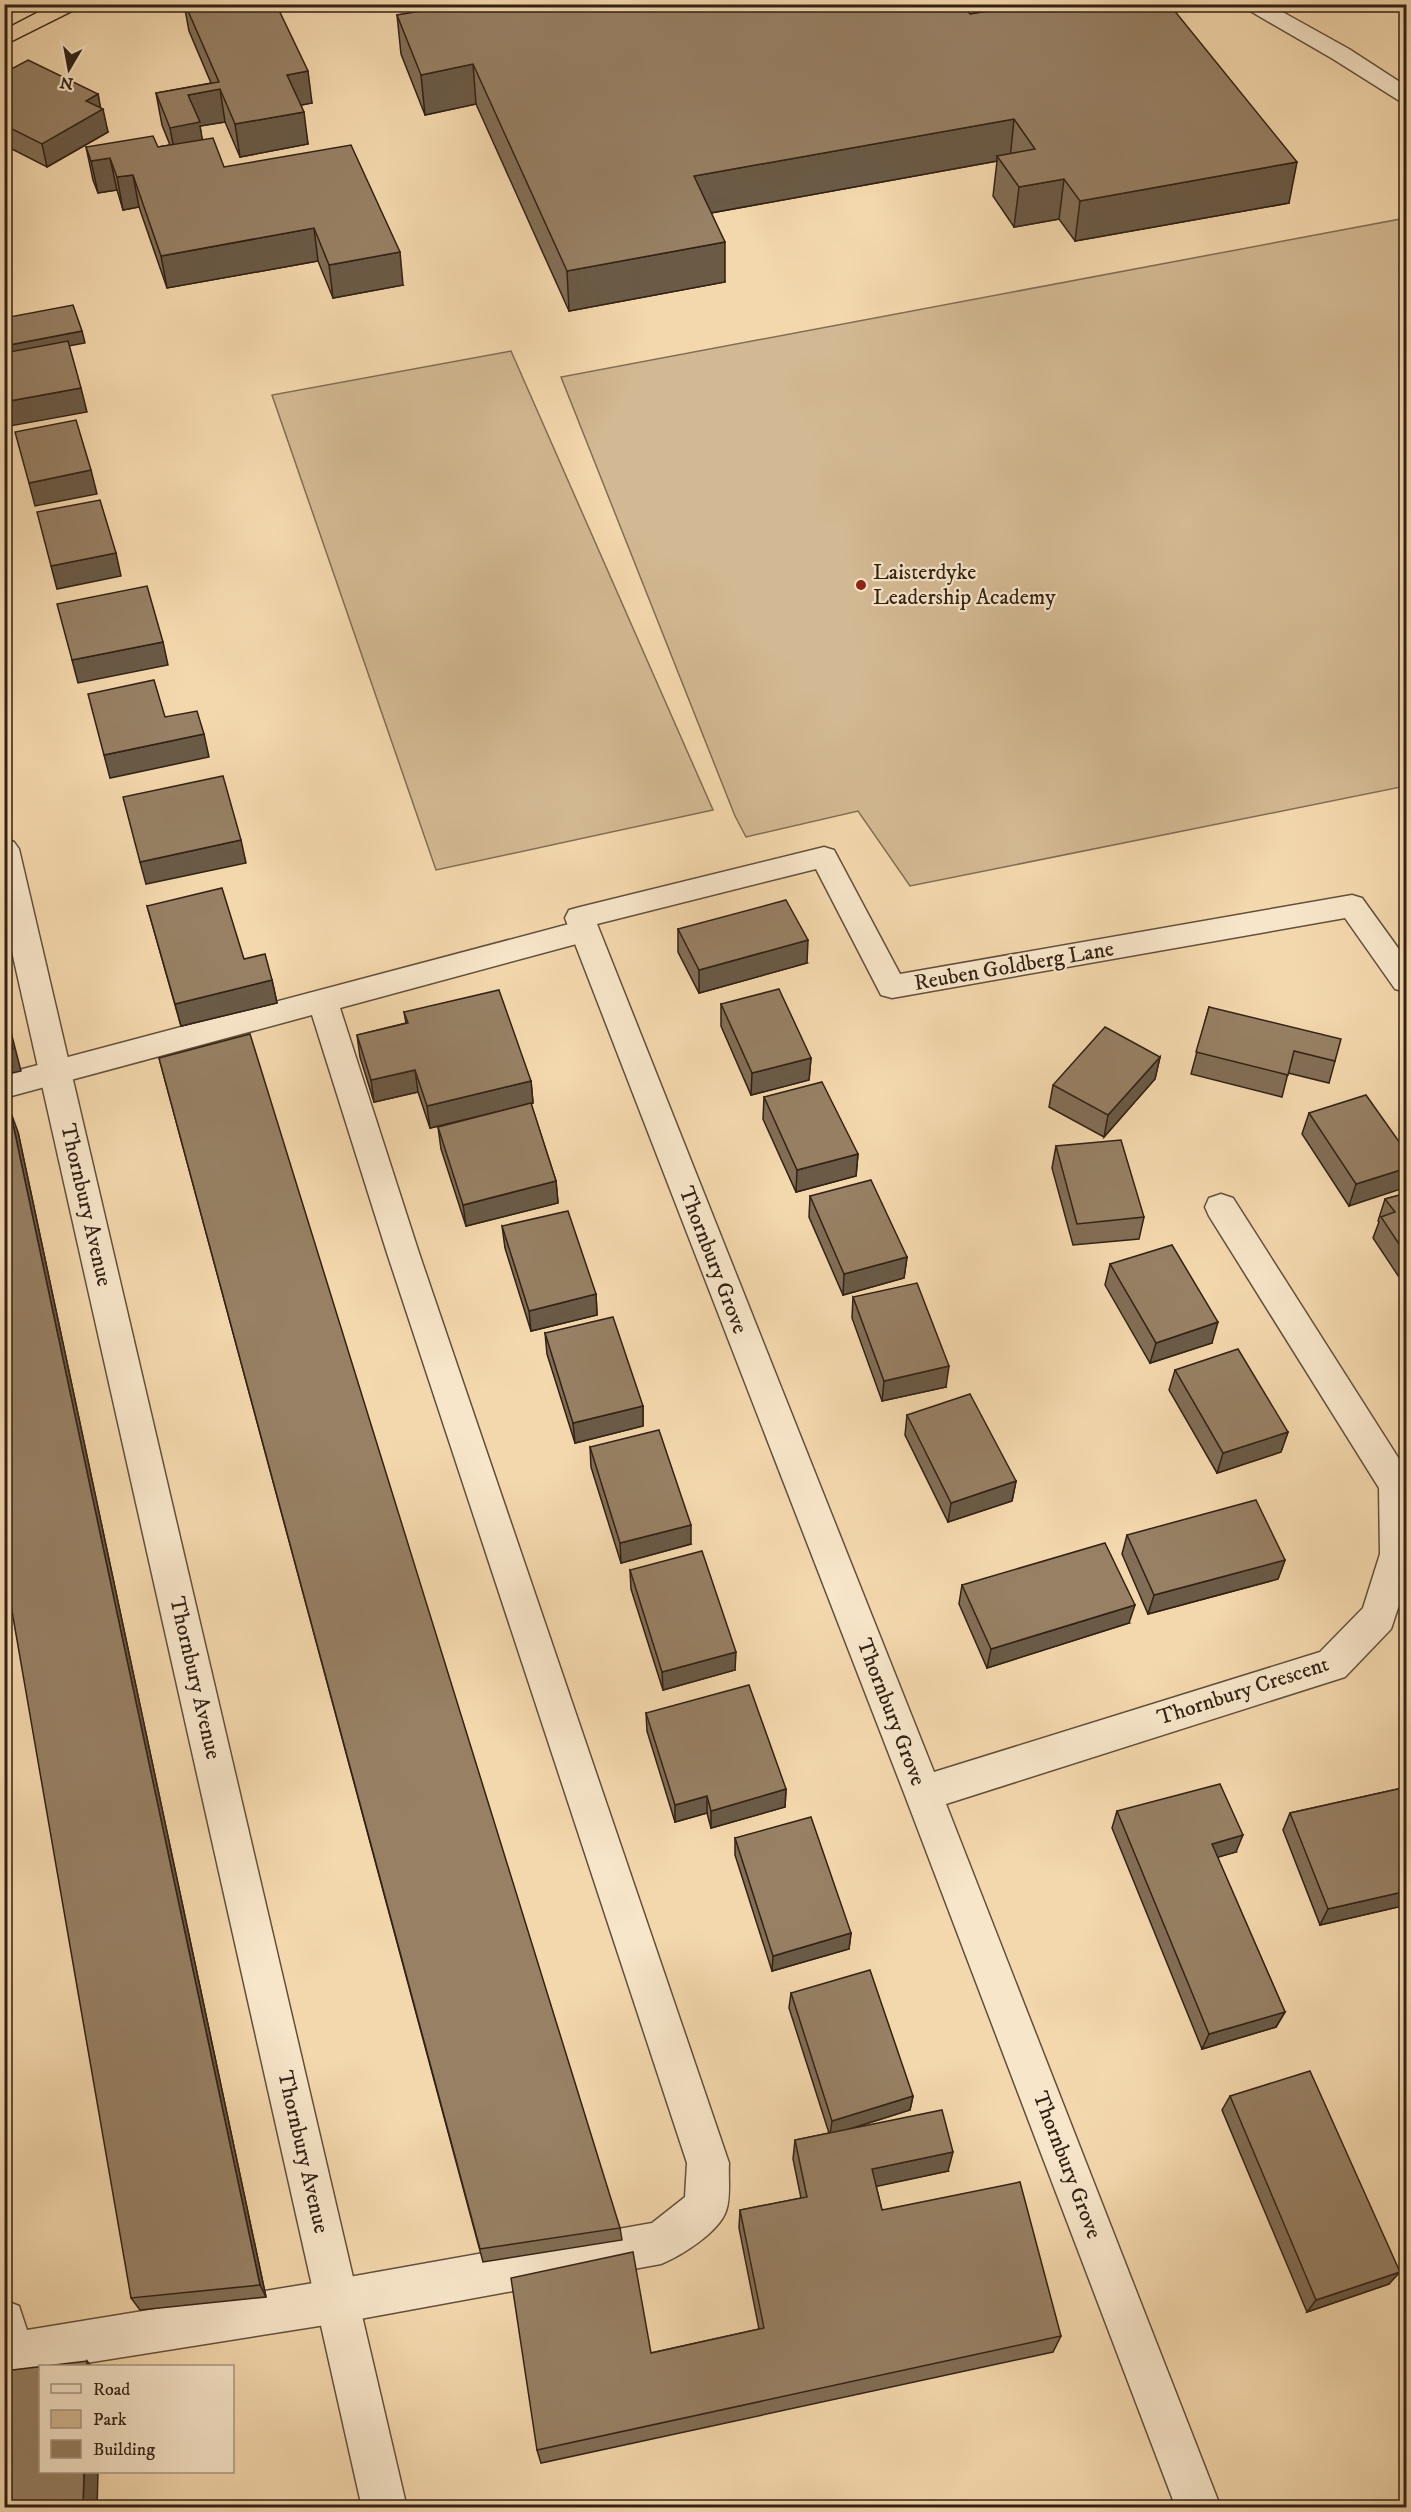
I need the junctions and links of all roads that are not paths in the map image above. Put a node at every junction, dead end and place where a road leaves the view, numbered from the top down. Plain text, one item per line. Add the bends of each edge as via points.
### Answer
1 (71, 4) edge
2 (1252, 4) edge
3 (4, 39) edge
4 (1407, 95) edge
5 (4, 849) edge
6 (582, 925) junction
7 (1407, 981) edge
8 (322, 1000) junction
9 (56, 1072) junction
10 (4, 1086) edge
11 (1221, 1207) dead end
12 (923, 1793) junction
13 (338, 2301) junction
14 (6, 2343) edge
15 (385, 2508) edge
16 (1199, 2508) edge

1 - 3 highway
2 - 4 street
5 - 9 street, Thornbury Avenue
6 - 7 street, Reuben Goldberg Lane via 824,857 892,987 1352,906
6 - 8 street
6 - 12 street, Thornbury Grove
8 - 9 street
8 - 13 street via 708,2163 706,2208 661,2243
9 - 10 street
9 - 13 street, Thornbury Avenue
11 - 12 street, Thornbury Crescent via 1398,1485 1398,1554 1378,1617 1332,1665
12 - 16 street, Thornbury Grove
13 - 14 street
13 - 15 street, Thornbury Avenue

